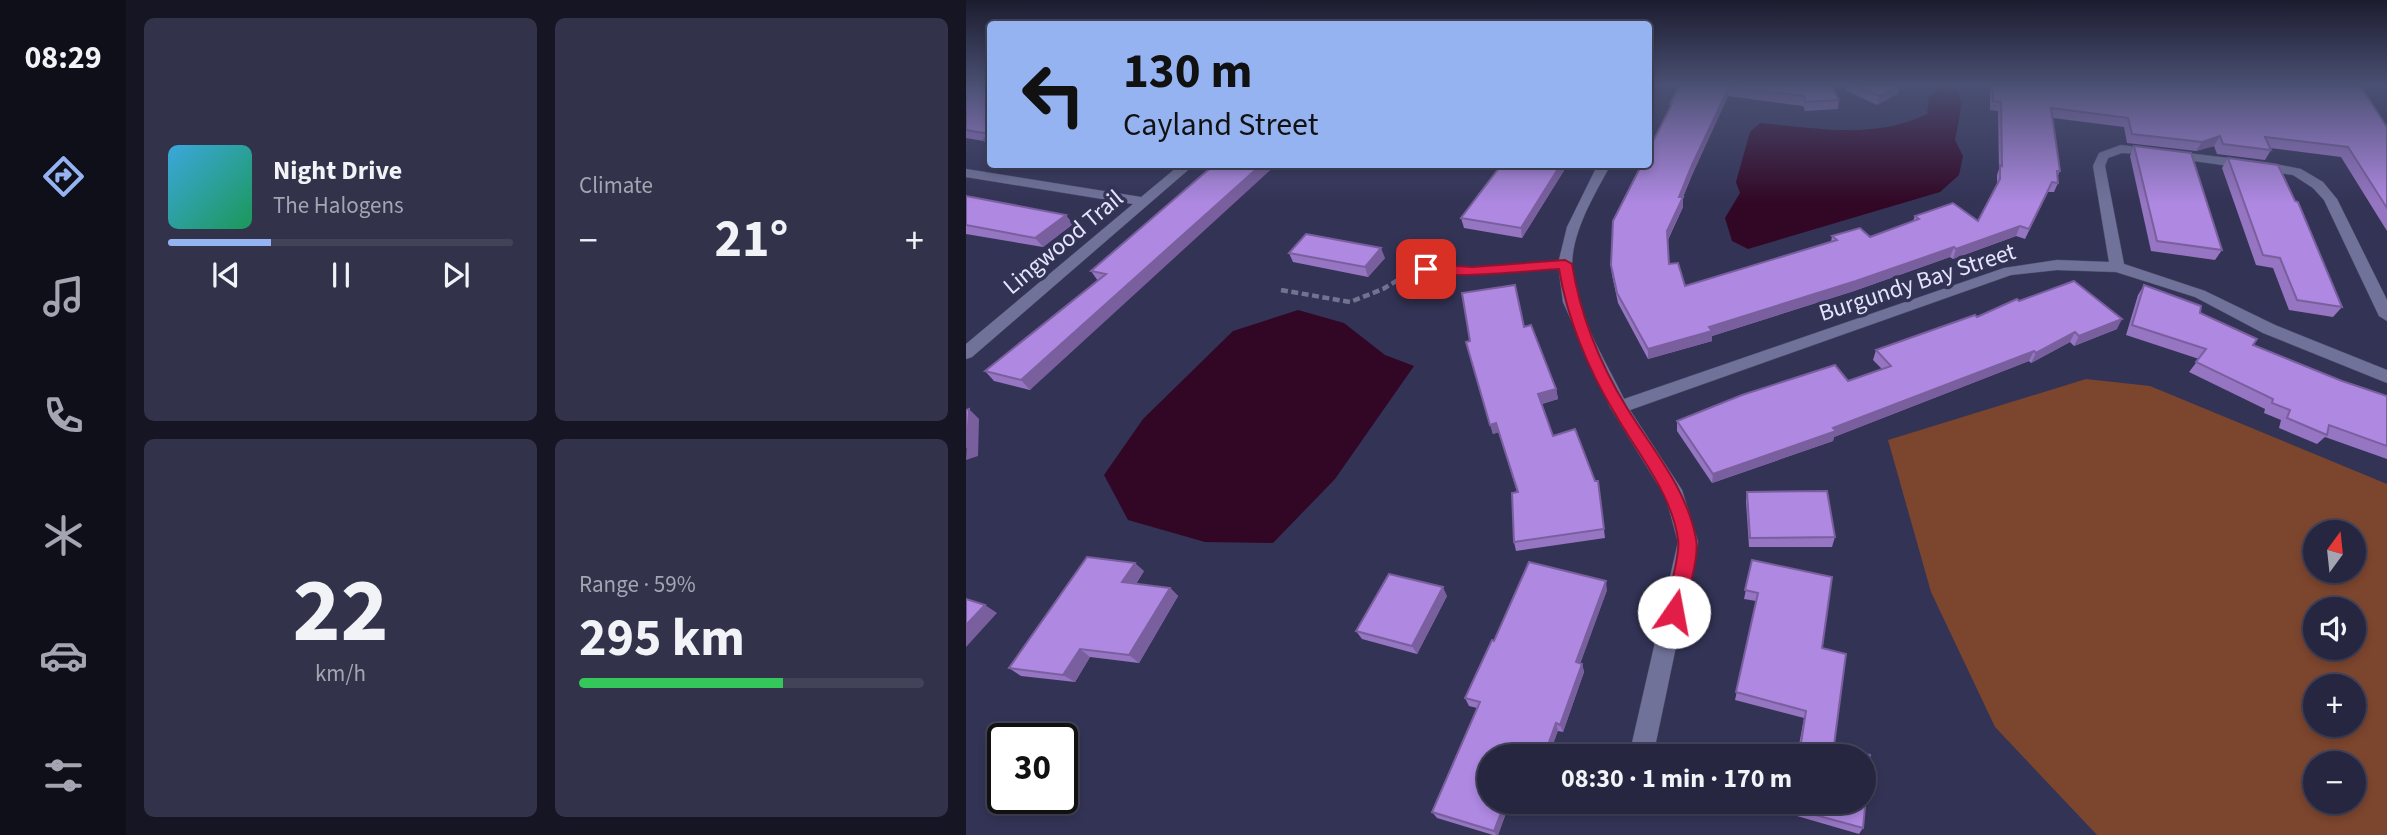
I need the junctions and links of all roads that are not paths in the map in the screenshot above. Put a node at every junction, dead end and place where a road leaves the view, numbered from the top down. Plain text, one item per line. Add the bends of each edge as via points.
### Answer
1 (1184, 168) edge
2 (1603, 168) edge
3 (966, 173) edge
4 (1145, 202) junction
5 (1565, 264) junction
6 (2117, 267) junction
7 (1426, 269) road end
8 (2387, 316) edge
9 (966, 354) edge
10 (2387, 377) edge
11 (1619, 407) junction
12 (1644, 744) edge

1 - 4 street, Lingwood Trail
2 - 5 street via 1574,227
3 - 4 street
4 - 9 street, Lingwood Trail
5 - 7 lane via 1472,271
5 - 11 street via 1571,302
6 - 8 street via 2099,166 2103,156 2121,149 2144,150 2270,167 2297,172 2330,199
6 - 10 street, Burgundy Bay Street via 2200,294 2269,329
6 - 11 street, Burgundy Bay Street via 2057,265 2009,271
11 - 12 street via 1675,496 1688,542

